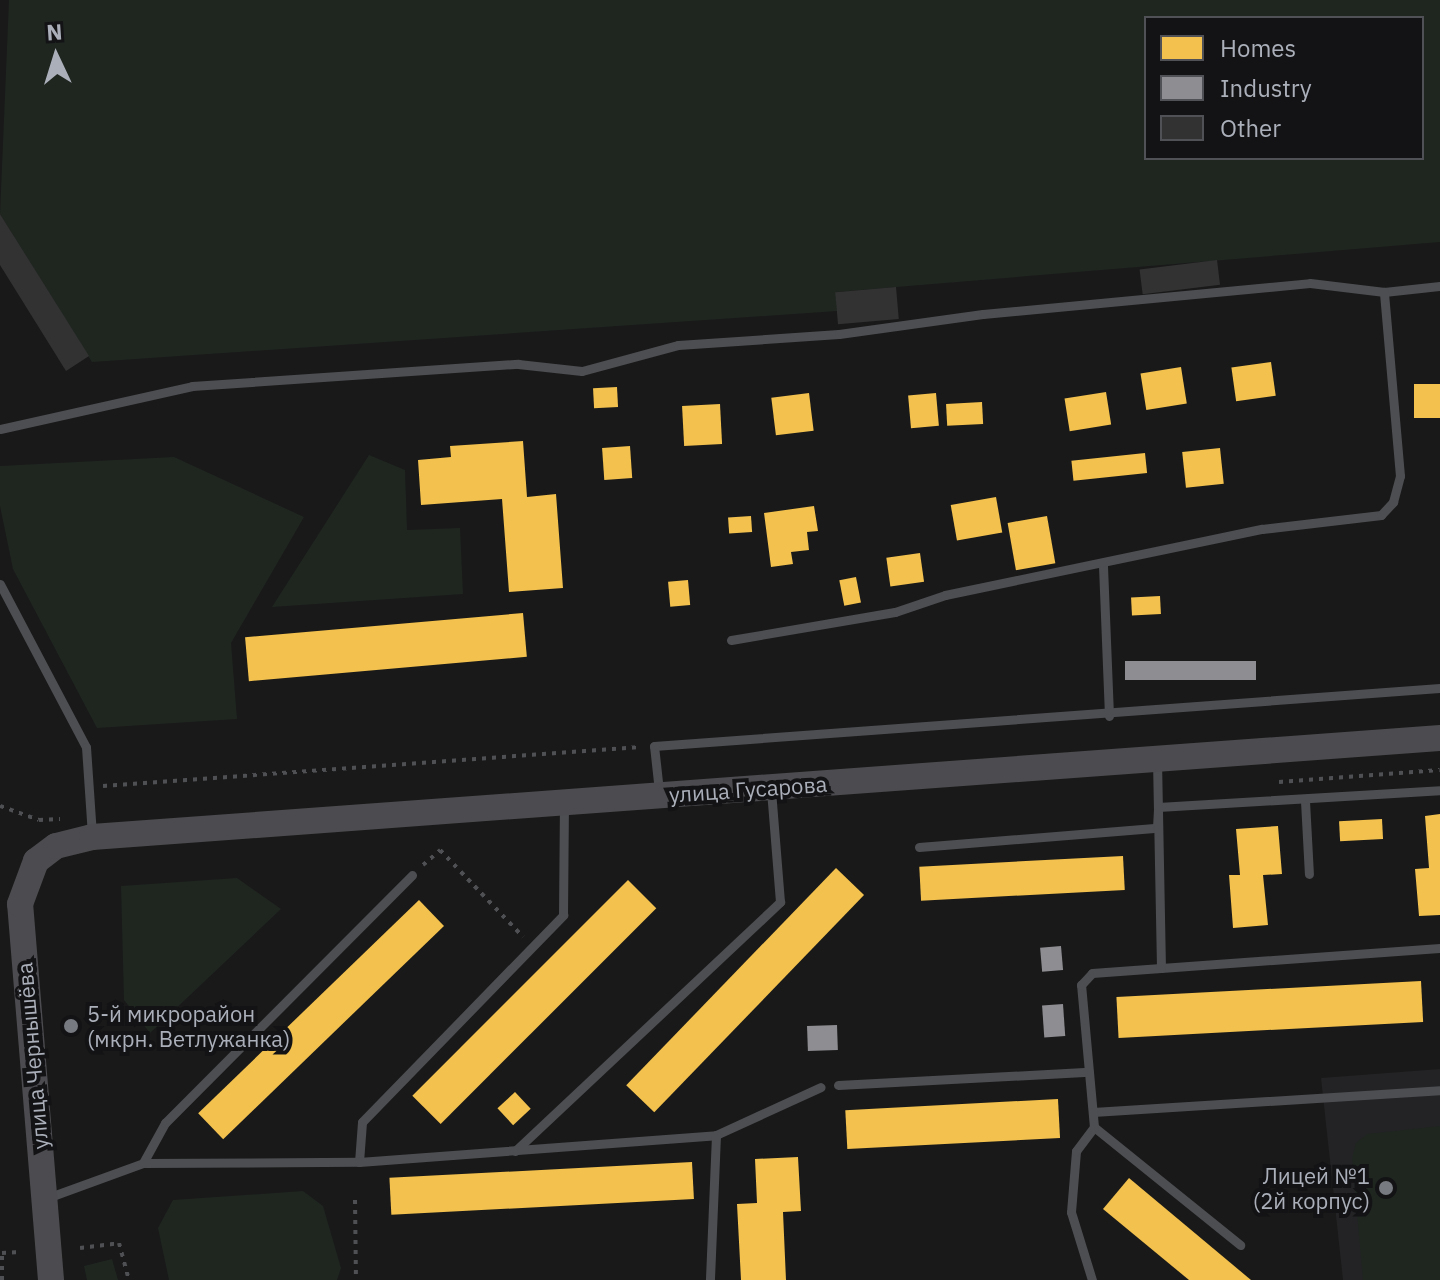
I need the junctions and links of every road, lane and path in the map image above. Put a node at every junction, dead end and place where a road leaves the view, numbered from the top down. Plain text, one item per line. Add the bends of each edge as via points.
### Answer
1 (1440, 286) edge
2 (1384, 292) junction
3 (0, 429) edge
4 (1103, 566) junction
5 (0, 584) edge
6 (731, 640) dead end
7 (1440, 688) edge
8 (1109, 716) junction
9 (1440, 738) edge
10 (654, 746) junction
11 (1157, 759) junction
12 (1440, 770) edge
13 (1267, 783) dead end
14 (89, 787) junction
15 (771, 788) junction
16 (1440, 790) edge
17 (660, 795) junction
18 (564, 801) junction
19 (1305, 801) junction
20 (0, 806) edge
21 (1158, 807) junction
22 (91, 828) junction
23 (1157, 828) junction
24 (56, 846) joint
25 (919, 847) dead end
26 (1309, 874) dead end
27 (412, 875) joint
28 (532, 946) junction
29 (1440, 948) edge
30 (1161, 968) junction
31 (1089, 1072) junction
32 (838, 1085) dead end
33 (821, 1087) dead end
34 (1440, 1090) edge
35 (1093, 1112) junction
36 (1094, 1127) junction
37 (716, 1135) junction
38 (515, 1151) junction
39 (359, 1162) junction
40 (143, 1163) junction
41 (44, 1200) junction
42 (355, 1200) dead end
43 (1240, 1245) dead end
44 (80, 1248) dead end
45 (20, 1252) dead end
46 (2, 1280) edge
47 (51, 1280) edge
48 (129, 1280) edge
49 (356, 1280) edge
50 (710, 1280) edge
51 (1092, 1280) edge

1 - 2 lane
2 - 3 lane via 1310,283 839,334 678,345 582,371 518,364 192,386
2 - 4 lane via 1400,476 1393,502 1381,515 1262,529
4 - 6 lane
4 - 8 lane
5 - 14 lane via 86,747
7 - 8 lane
8 - 10 lane
9 - 11 street, улица Гусарова
10 - 14 path
10 - 17 lane
11 - 15 street, улица Гусарова
11 - 21 lane
12 - 13 path
14 - 22 lane
15 - 17 street, улица Гусарова
15 - 38 lane via 780,902
16 - 19 lane
17 - 18 street, улица Гусарова
18 - 22 street, улица Гусарова
18 - 28 lane via 563,915
19 - 21 lane
19 - 26 lane
20 - 22 path via 39,820
21 - 23 lane
22 - 24 street, улица Гусарова
23 - 25 lane
23 - 30 lane
24 - 41 street, улица Чернышёва via 36,861 20,904
27 - 28 path via 440,850
27 - 40 lane via 165,1123
28 - 39 lane via 362,1122
29 - 30 lane
30 - 31 lane via 1092,973 1081,985
31 - 32 lane
31 - 35 lane
33 - 37 lane
34 - 35 lane
35 - 36 lane
36 - 43 lane
36 - 51 lane via 1076,1151 1071,1212
37 - 38 lane
37 - 50 lane
38 - 39 lane
39 - 40 lane
40 - 41 lane
41 - 47 street, улица Чернышёва
42 - 49 path
44 - 48 path via 119,1243
45 - 46 path via 2,1253

